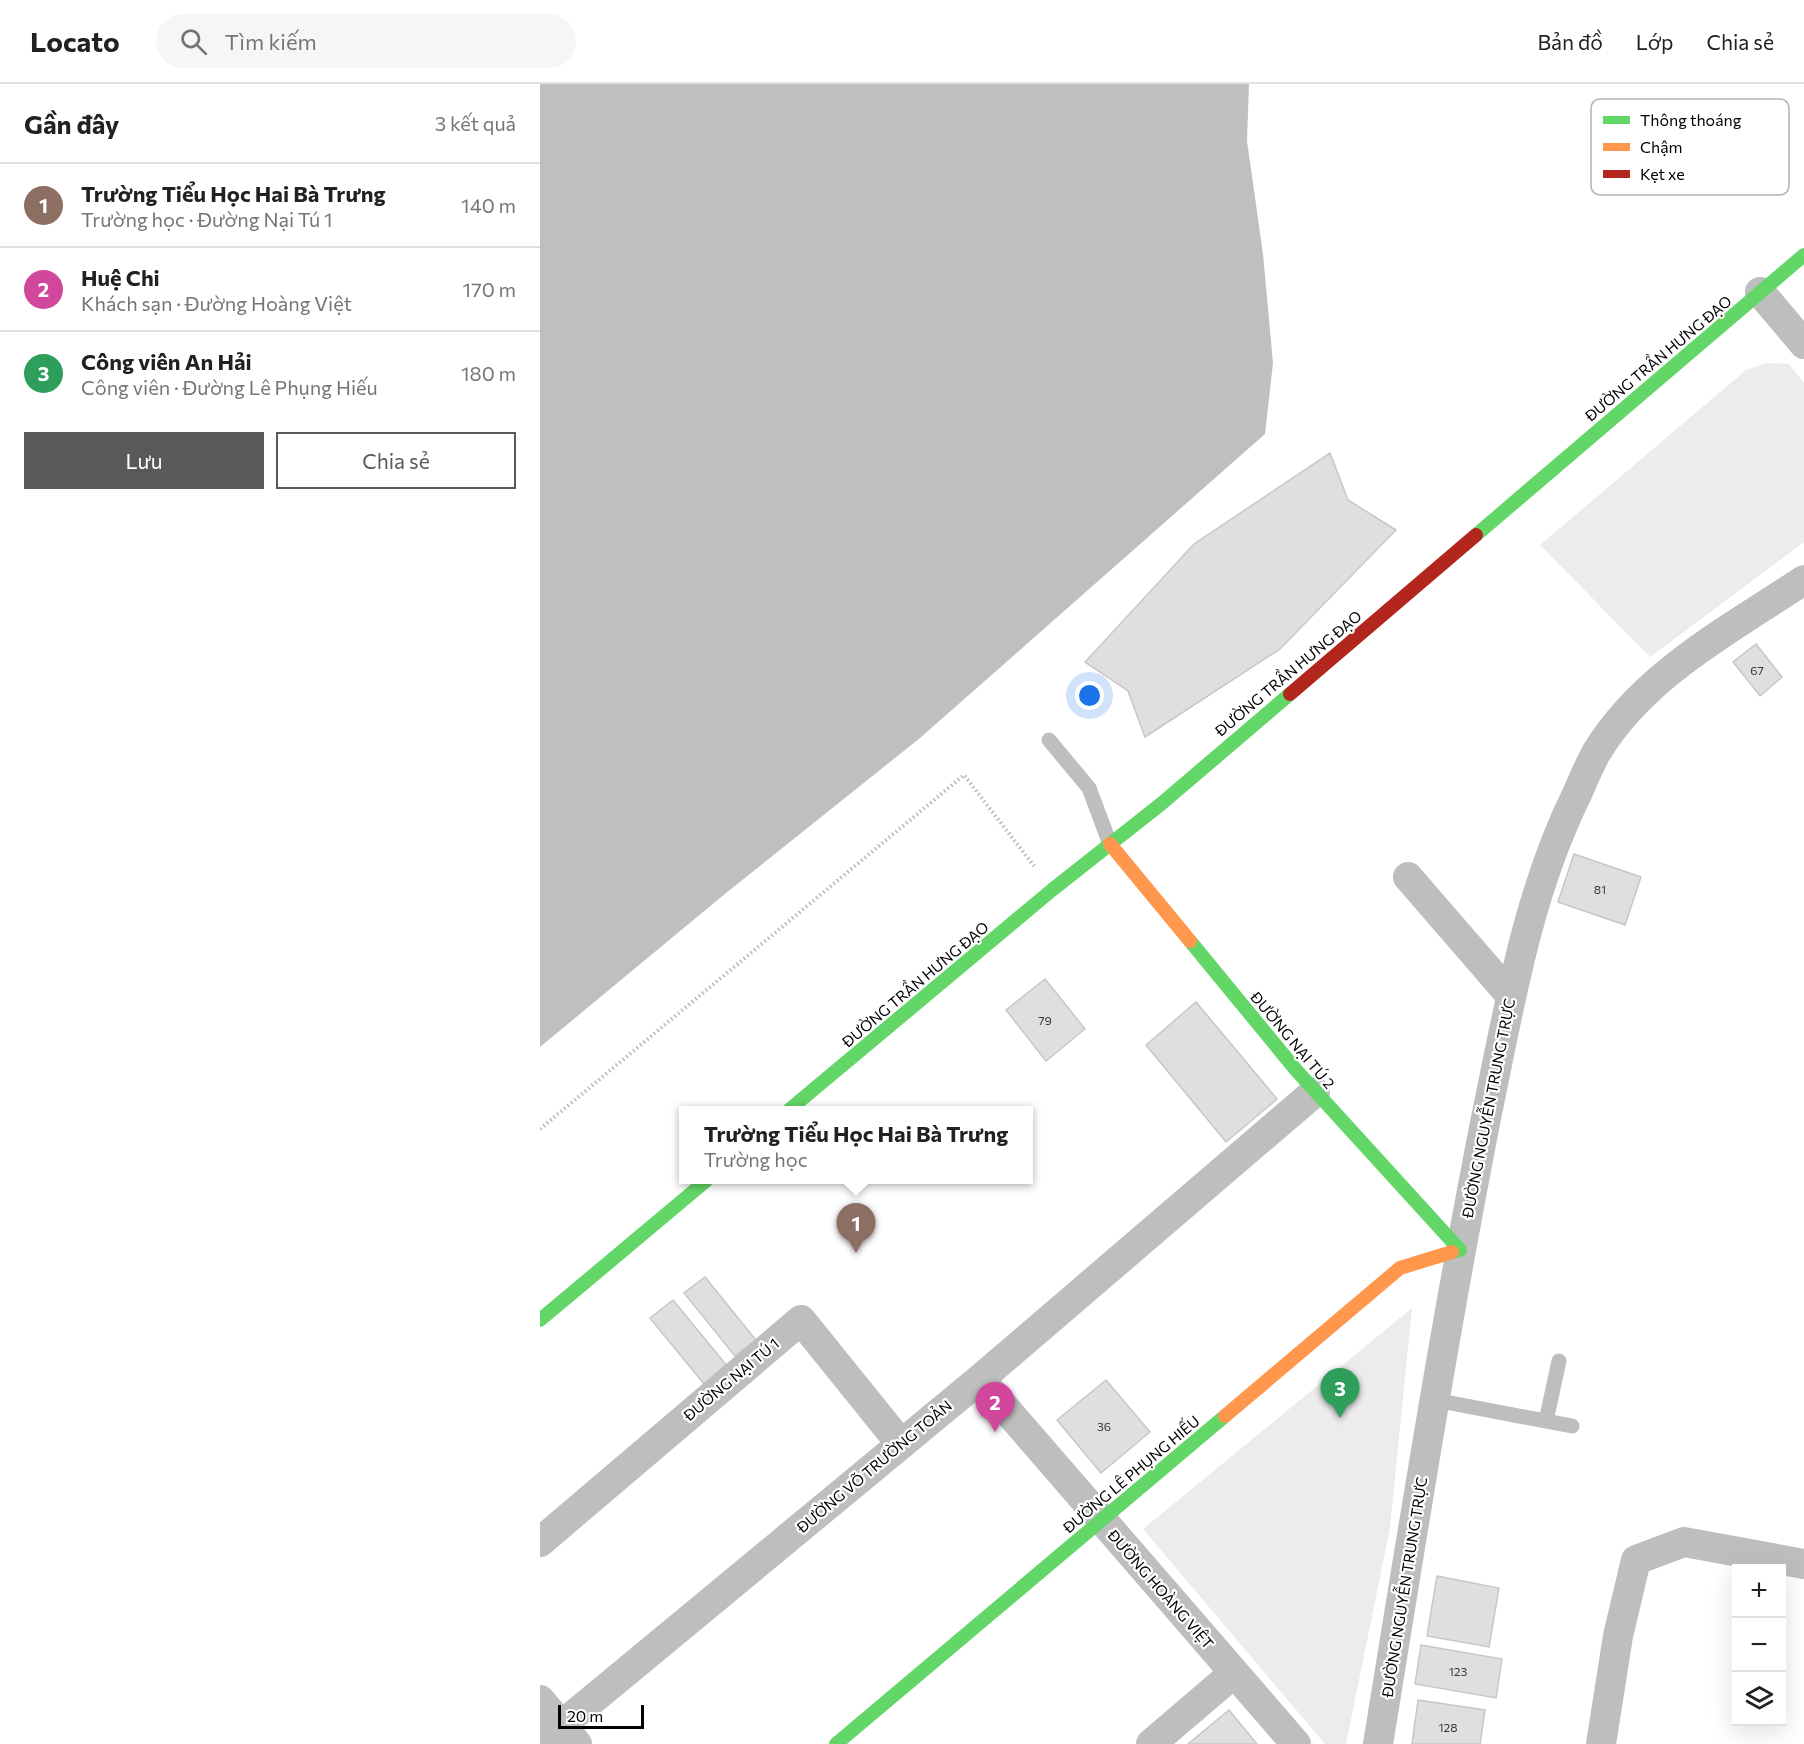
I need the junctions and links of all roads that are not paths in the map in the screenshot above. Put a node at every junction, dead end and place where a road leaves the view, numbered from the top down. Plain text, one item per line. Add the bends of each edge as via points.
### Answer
1 (1804, 255) edge
2 (1760, 292) junction
3 (1804, 344) edge
4 (1804, 580) edge
5 (1049, 740) dead end
6 (1110, 844) junction
7 (1408, 877) dead end
8 (1511, 996) junction
9 (1316, 1092) junction
10 (794, 1106) edge
11 (701, 1184) edge
12 (1460, 1250) junction
13 (540, 1320) edge
14 (1559, 1362) dead end
15 (980, 1379) junction
16 (1435, 1400) junction
17 (1546, 1421) junction
18 (1572, 1426) dead end
19 (901, 1444) junction
20 (1101, 1520) junction
21 (540, 1542) edge
22 (1804, 1564) edge
23 (1234, 1673) junction
24 (540, 1700) edge
25 (559, 1737) edge
26 (836, 1744) edge
27 (1151, 1744) edge
28 (1296, 1744) edge
29 (1378, 1744) edge
30 (1601, 1744) edge

1 - 2 main road, ĐƯỜNG TRẦN HƯNG ĐẠO
2 - 3 street
2 - 6 main road, ĐƯỜNG TRẦN HƯNG ĐẠO
4 - 8 street, ĐƯỜNG NGUYỄN TRUNG TRỰC via 1670,672 1631,708 1597,752 1559,830
5 - 6 lane via 1089,788
6 - 9 main road, ĐƯỜNG NẠI TÚ 2
6 - 10 main road, ĐƯỜNG TRẦN HƯNG ĐẠO
7 - 8 street
8 - 12 street, ĐƯỜNG NGUYỄN TRUNG TRỰC
9 - 12 main road, ĐƯỜNG NẠI TÚ 2
9 - 15 street, ĐƯỜNG VÕ TRƯỜNG TOẢN
11 - 13 main road
12 - 16 street, ĐƯỜNG NGUYỄN TRUNG TRỰC
12 - 20 main road, ĐƯỜNG LÊ PHỤNG HIẾU via 1400,1268
14 - 17 lane
15 - 19 street, ĐƯỜNG VÕ TRƯỜNG TOẢN
15 - 20 street, ĐƯỜNG HOÀNG VIỆT
16 - 17 lane
16 - 29 street, ĐƯỜNG NGUYỄN TRUNG TRỰC
17 - 18 lane
19 - 21 street, ĐƯỜNG NẠI TÚ 1 via 801,1320
19 - 25 street, ĐƯỜNG VÕ TRƯỜNG TOẢN
20 - 23 street, ĐƯỜNG HOÀNG VIỆT
20 - 26 main road, ĐƯỜNG LÊ PHỤNG HIẾU
22 - 30 street via 1684,1542 1636,1560 1618,1636
23 - 27 street
23 - 28 street, ĐƯỜNG HOÀNG VIỆT
24 - 25 street

